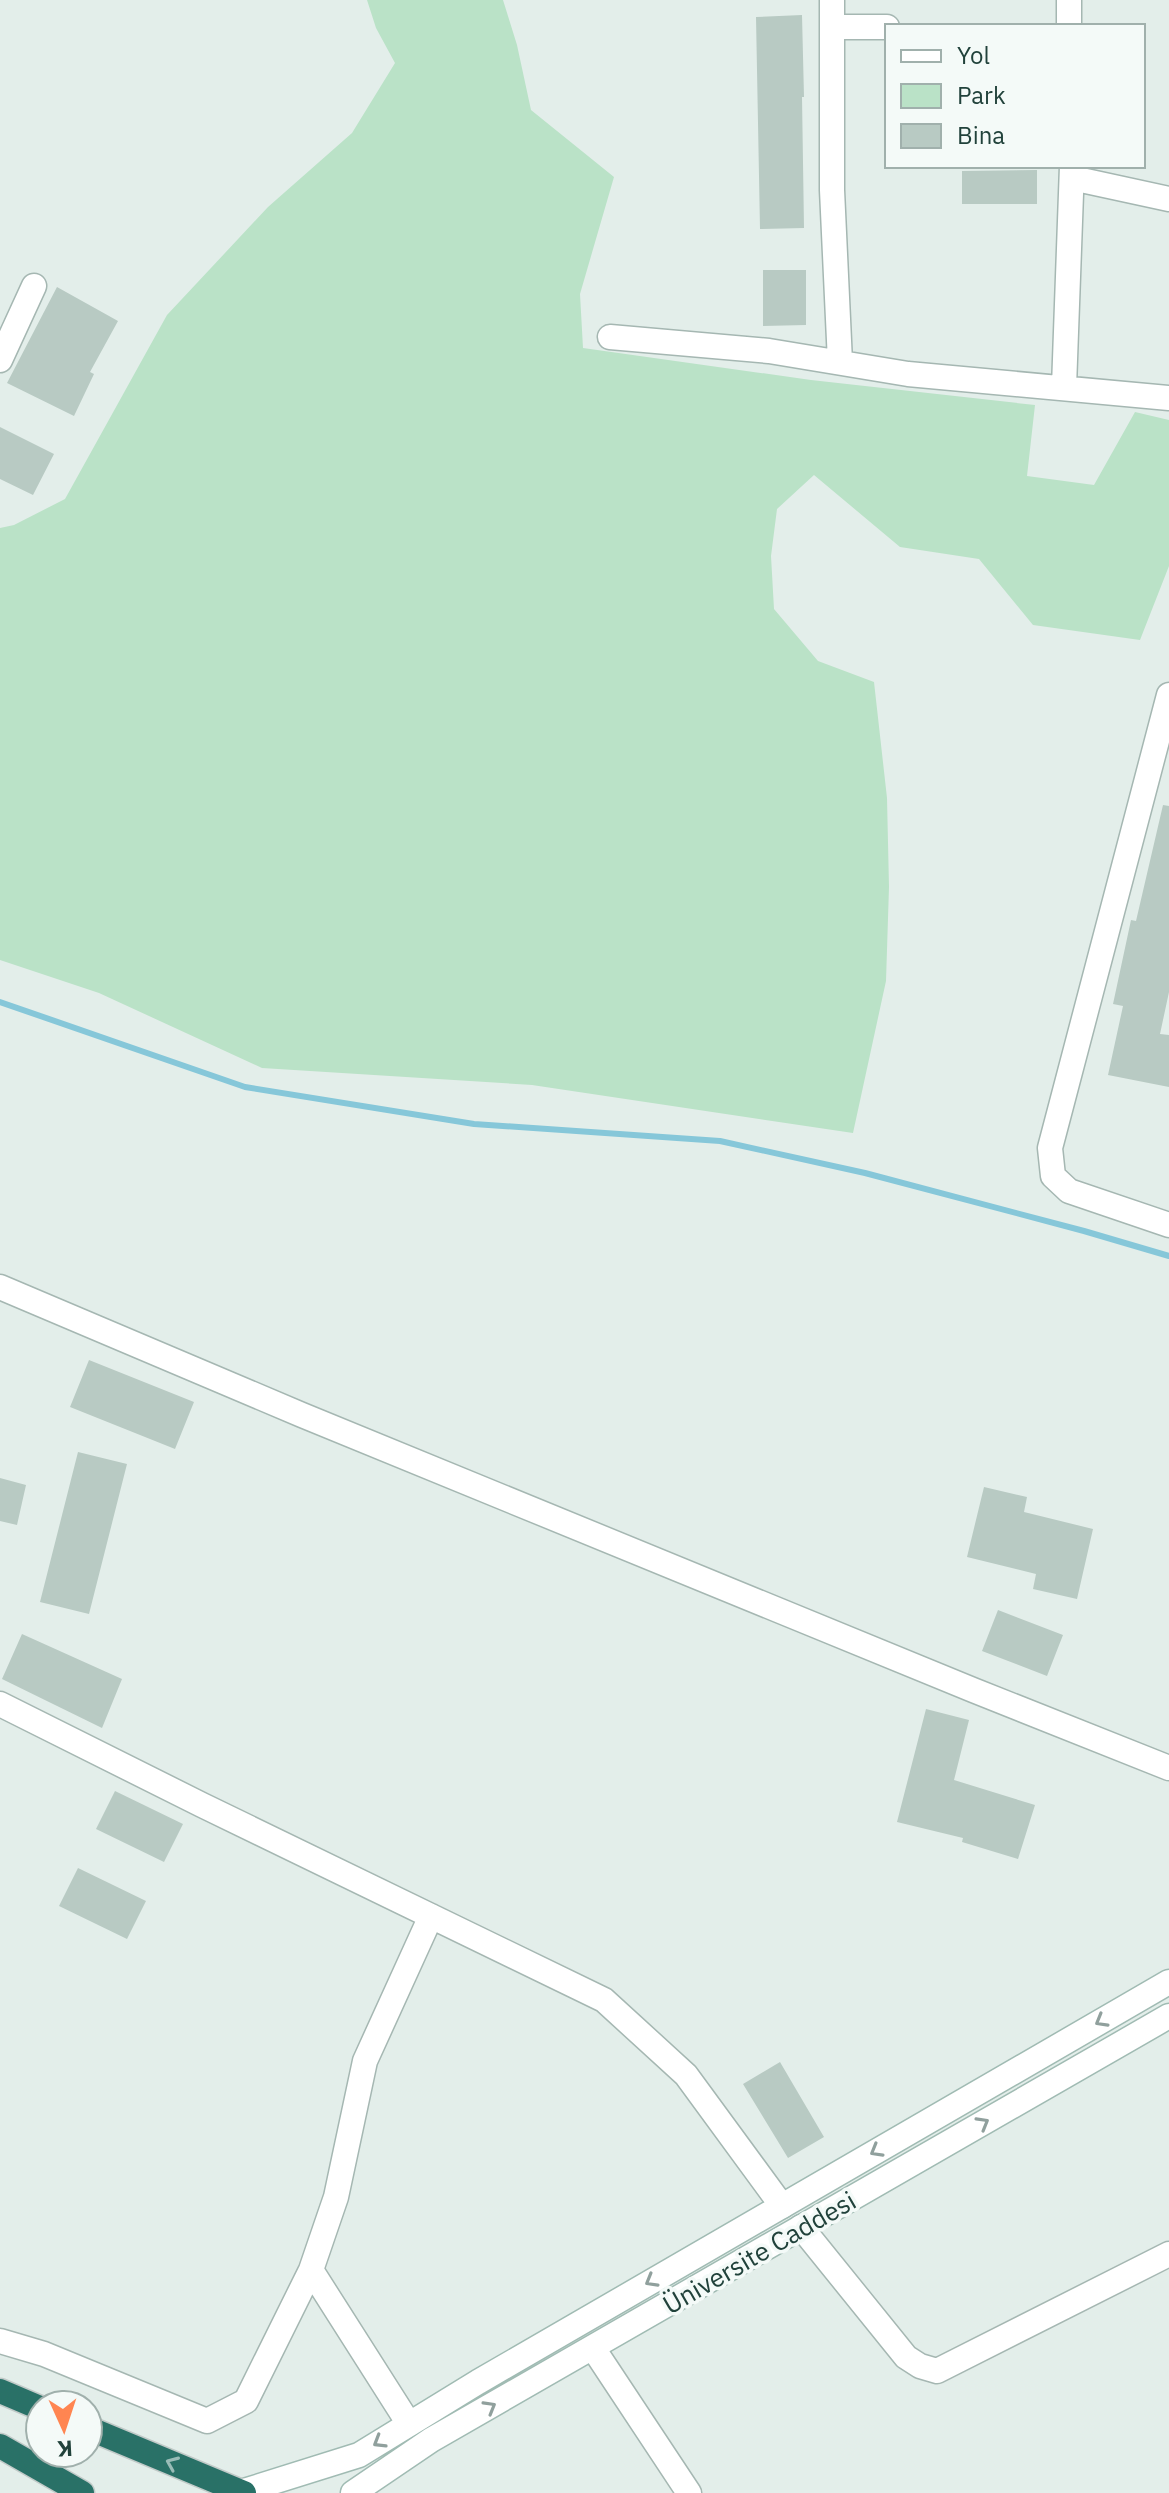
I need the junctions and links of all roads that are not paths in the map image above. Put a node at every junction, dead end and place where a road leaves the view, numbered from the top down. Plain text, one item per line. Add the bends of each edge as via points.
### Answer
1 (832, 0) edge
2 (1069, 0) edge
3 (1069, 24) edge
4 (832, 27) junction
5 (885, 27) edge
6 (1072, 172) edge
7 (1169, 199) edge
8 (34, 286) dead end
9 (610, 337) dead end
10 (0, 360) edge
11 (840, 362) junction
12 (1064, 387) junction
13 (1169, 398) edge
14 (1169, 695) edge
15 (1169, 1225) edge
16 (2, 1296) edge
17 (0, 1704) edge
18 (11, 1717) edge
19 (1169, 1768) edge
20 (431, 1916) junction
21 (1169, 1982) edge
22 (1169, 2016) edge
23 (782, 2206) junction
24 (801, 2227) junction
25 (1169, 2254) edge
26 (311, 2270) junction
27 (0, 2341) edge
28 (593, 2348) junction
29 (0, 2391) edge
30 (24, 2401) edge
31 (409, 2424) junction
32 (104, 2435) edge
33 (0, 2446) edge
34 (409, 2454) junction
35 (82, 2493) edge
36 (241, 2493) edge
37 (353, 2493) edge
38 (377, 2493) edge
39 (689, 2493) edge

1 - 4 street
2 - 3 street
4 - 5 street
4 - 11 street
6 - 7 street
6 - 12 street
8 - 10 street
9 - 11 street
11 - 12 street via 908,374
12 - 13 street
14 - 15 street via 1050,1148 1053,1176 1069,1191
16 - 19 street
17 - 18 street
18 - 20 street
20 - 23 street via 604,2000 686,2075
20 - 26 street via 365,2061 336,2197
21 -> 23 street
24 -> 22 street, Üniversite Caddesi
23 -> 31 street
24 - 25 street via 906,2357 937,2371
24 - 28 street, Üniversite Caddesi
26 - 27 street via 246,2401 207,2421
26 - 31 street
34 -> 28 street, Üniversite Caddesi
28 - 39 street
29 - 30 highway
31 -> 36 street via 359,2455
36 -> 32 highway
33 - 35 highway
34 - 37 street, Üniversite Caddesi
34 - 38 street

